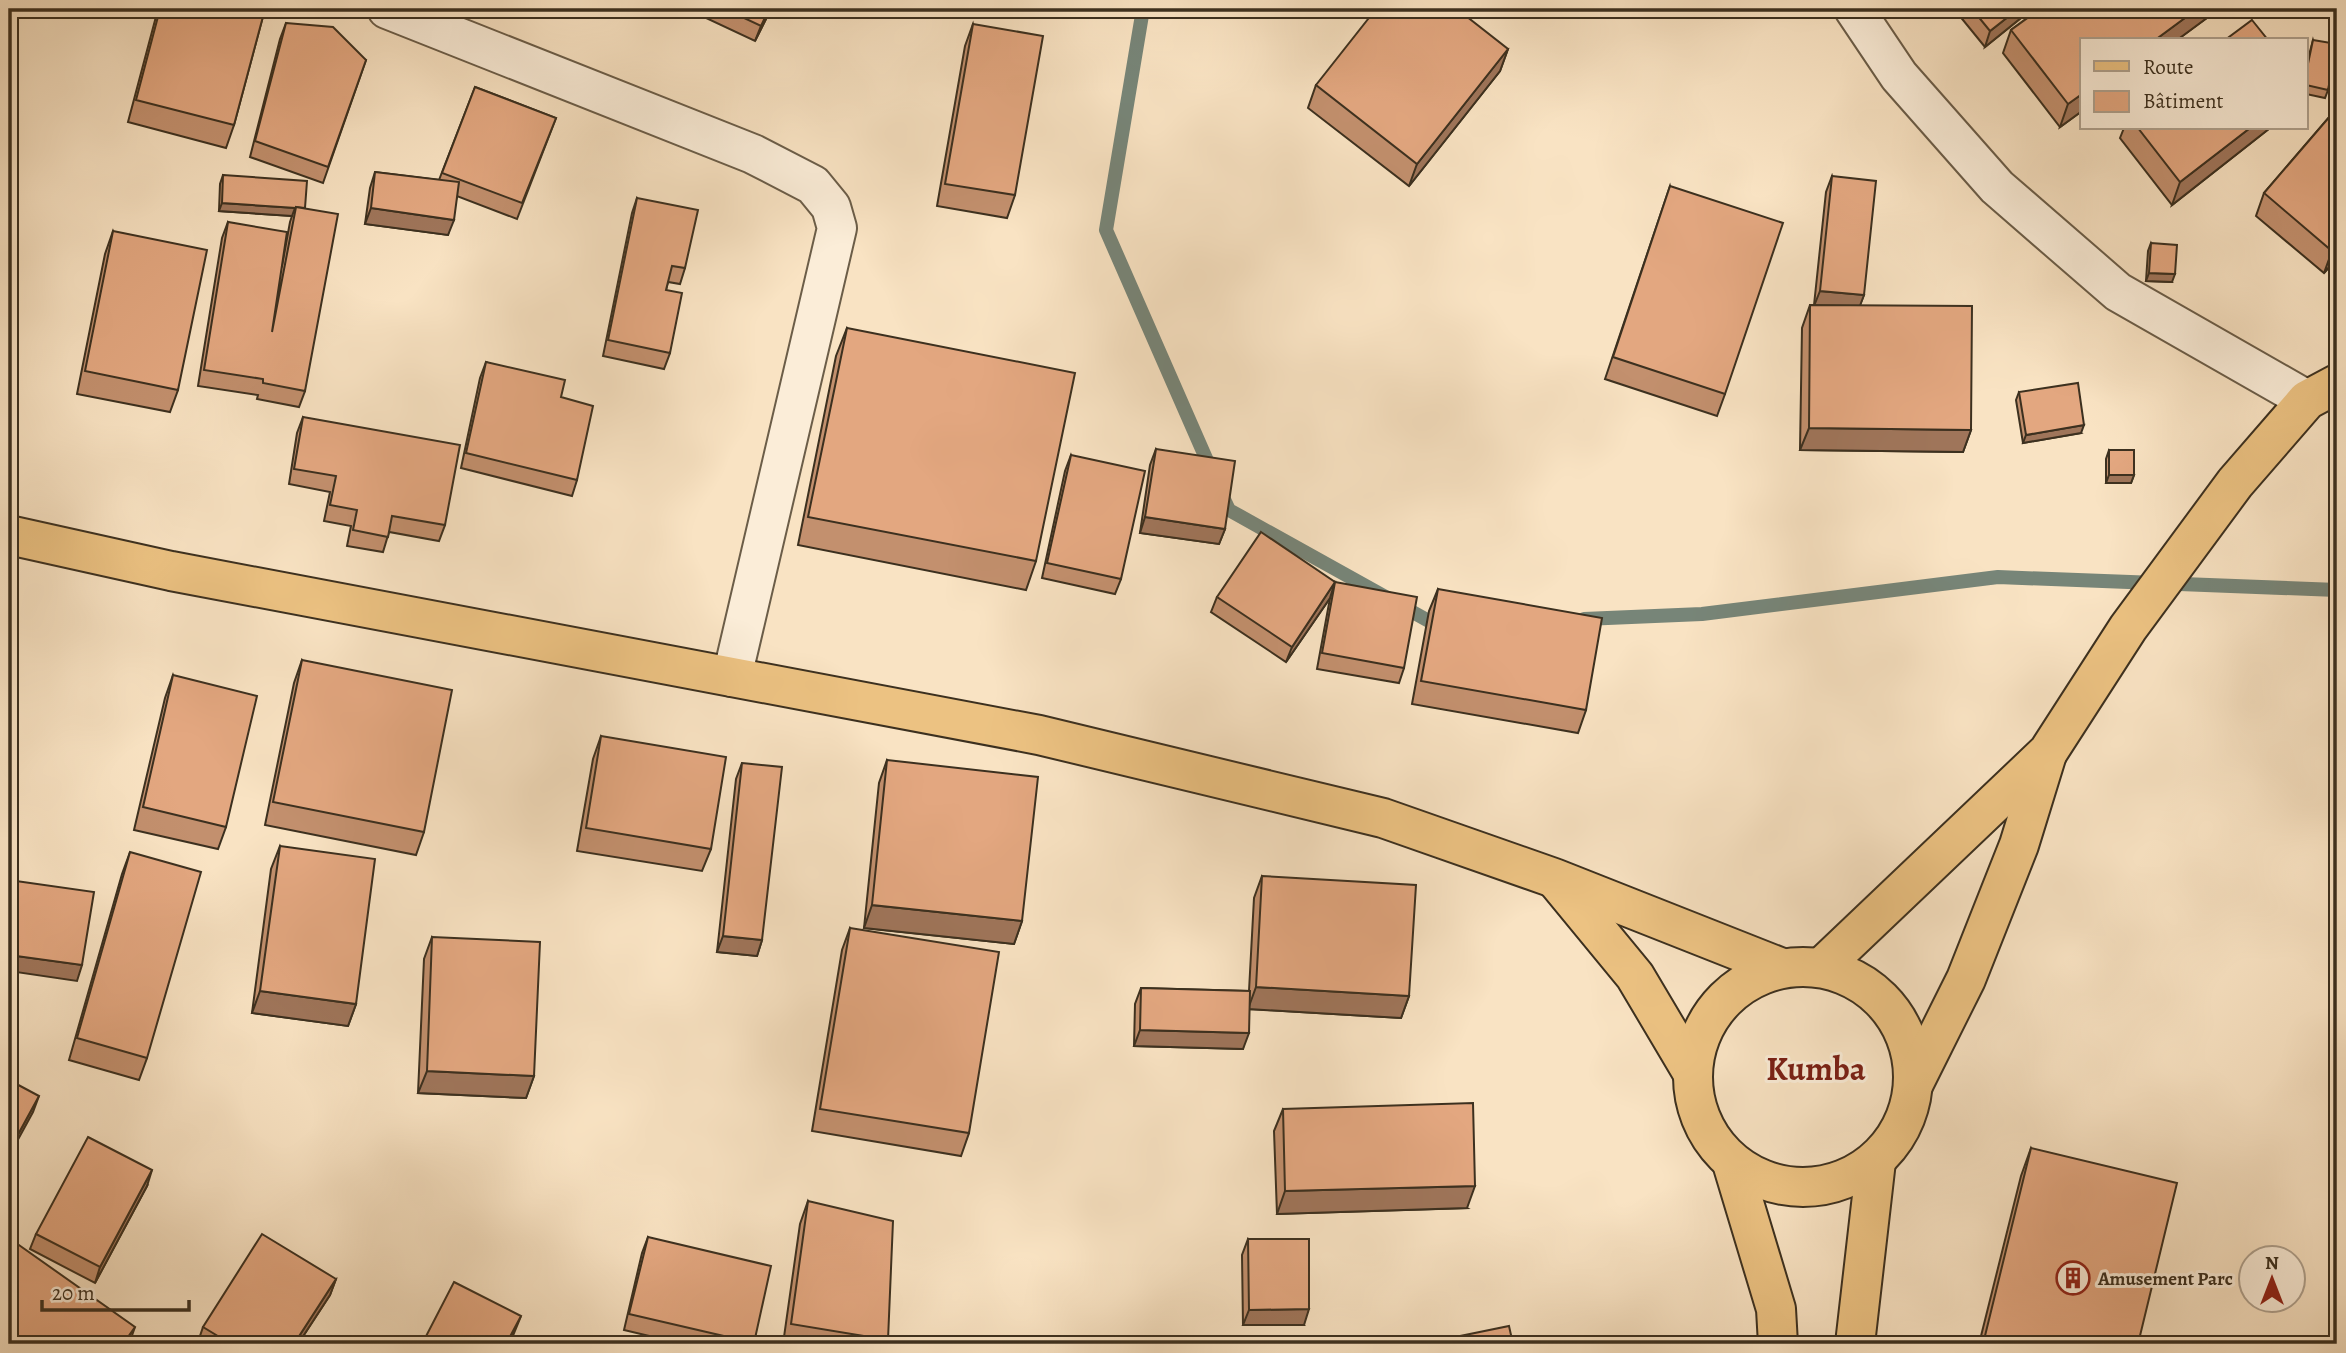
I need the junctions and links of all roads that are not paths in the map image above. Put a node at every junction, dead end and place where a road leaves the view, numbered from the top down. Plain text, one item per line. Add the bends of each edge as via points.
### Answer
1 (387, 9) edge
2 (1854, 9) edge
3 (2322, 392) edge
4 (9, 535) edge
5 (732, 677) junction
6 (2048, 752) junction
7 (1555, 878) junction
8 (1783, 968) junction
9 (1821, 968) junction
10 (1692, 1072) junction
11 (1914, 1083) junction
12 (1876, 1160) junction
13 (1732, 1163) junction
14 (1778, 1344) edge
15 (1855, 1344) edge

1 - 5 street via 753,154 813,185 831,207 837,228
2 - 3 street via 1899,76 1997,187 2108,283
3 - 6 main road via 2235,483 2128,628
4 - 5 main road via 171,571
5 - 7 main road via 1039,735 1383,818
6 - 9 main road
6 - 11 main road via 2020,845 1966,979
7 - 8 main road
7 - 10 main road via 1635,976
8 - 9 main road
8 - 10 main road via 1748,981 1719,1004 1700,1036
9 - 11 main road via 1860,982 1890,1008 1909,1043
10 - 13 main road via 1695,1106 1709,1137
11 - 12 main road via 1909,1112 1895,1139
12 - 13 main road via 1843,1181 1804,1188 1765,1182
12 - 15 main road
13 - 14 main road via 1776,1309

